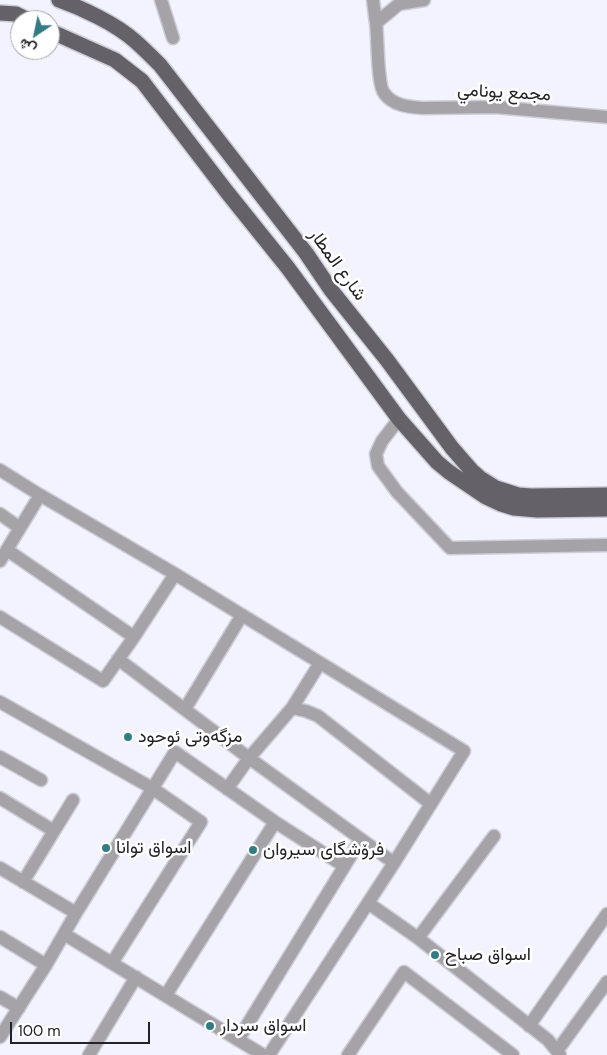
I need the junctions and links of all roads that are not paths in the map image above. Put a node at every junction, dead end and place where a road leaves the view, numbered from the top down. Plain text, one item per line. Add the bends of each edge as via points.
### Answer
1 (59, 0) edge
2 (161, 0) edge
3 (373, 0) edge
4 (424, 0) edge
5 (376, 23) junction
6 (60, 35) edge
7 (173, 38) dead end
8 (140, 46) junction
9 (123, 65) junction
10 (607, 117) edge
11 (331, 290) junction
12 (315, 305) junction
13 (400, 419) junction
14 (0, 470) edge
15 (40, 495) junction
16 (607, 495) edge
17 (607, 509) edge
18 (0, 514) edge
19 (20, 528) junction
20 (607, 545) edge
21 (3, 556) edge
22 (175, 574) junction
23 (242, 615) junction
24 (0, 617) edge
25 (134, 637) junction
26 (118, 660) junction
27 (320, 663) junction
28 (0, 702) edge
29 (292, 708) junction
30 (185, 709) junction
31 (0, 757) edge
32 (249, 758) junction
33 (41, 780) dead end
34 (152, 788) junction
35 (227, 789) junction
36 (0, 798) edge
37 (72, 800) dead end
38 (431, 804) junction
39 (275, 822) junction
40 (54, 831) junction
41 (494, 836) dead end
42 (361, 839) junction
43 (394, 863) junction
44 (344, 866) junction
45 (1, 871) edge
46 (23, 882) junction
47 (368, 903) junction
48 (76, 913) junction
49 (607, 914) edge
50 (64, 934) junction
51 (0, 937) edge
52 (418, 938) junction
53 (112, 962) junction
54 (46, 965) junction
55 (136, 977) junction
56 (607, 982) edge
57 (166, 996) junction
58 (0, 997) edge
59 (19, 1008) junction
60 (529, 1026) junction
61 (0, 1037) edge
62 (238, 1040) junction
63 (559, 1053) edge
64 (89, 1055) edge
65 (263, 1055) edge
66 (269, 1055) edge
67 (348, 1055) edge
68 (513, 1055) edge

1 - 8 main road, شارع المطار via 111,24
2 - 7 street
3 - 5 street
4 - 5 street via 399,4
5 - 10 street, مجمع يونامي via 381,88 387,97 400,105 423,108 495,107
6 - 9 main road
8 - 9 main road
8 - 11 main road, شارع المطار via 160,65
9 - 12 main road via 152,92
11 - 12 main road
11 - 16 main road, شارع المطار via 457,455 480,478 496,488 524,496
12 - 13 main road
13 - 17 main road via 448,472 495,502 529,510
13 - 20 street via 382,441 376,454 378,466 397,492 450,548
14 - 15 street
15 - 19 street
15 - 22 street
18 - 19 street
19 - 21 street
21 - 25 street
22 - 23 street
22 - 25 street
23 - 27 street
23 - 30 street
24 - 26 street via 103,681
25 - 26 street
26 - 30 street
27 - 29 street
27 - 38 street via 464,751
28 - 34 street
29 - 32 street
29 - 38 street via 318,716
30 - 32 street
31 - 33 street
32 - 35 street
32 - 42 street
34 - 35 street via 175,752
34 - 48 street
34 - 53 street via 201,822
35 - 39 street
36 - 40 street
37 - 40 street
38 - 43 street
39 - 44 street
39 - 57 street
40 - 46 street
41 - 52 street
42 - 43 street
42 - 44 street
43 - 47 street
44 - 62 street
45 - 46 street
46 - 48 street
47 - 52 street
47 - 66 street
48 - 50 street
49 - 60 street
50 - 53 street
50 - 54 street
51 - 54 street
52 - 60 street
53 - 55 street
54 - 59 street
55 - 57 street
55 - 64 street
56 - 63 street
57 - 62 street
58 - 59 street
59 - 61 street
60 - 63 street
62 - 65 street
67 - 68 street via 404,972

